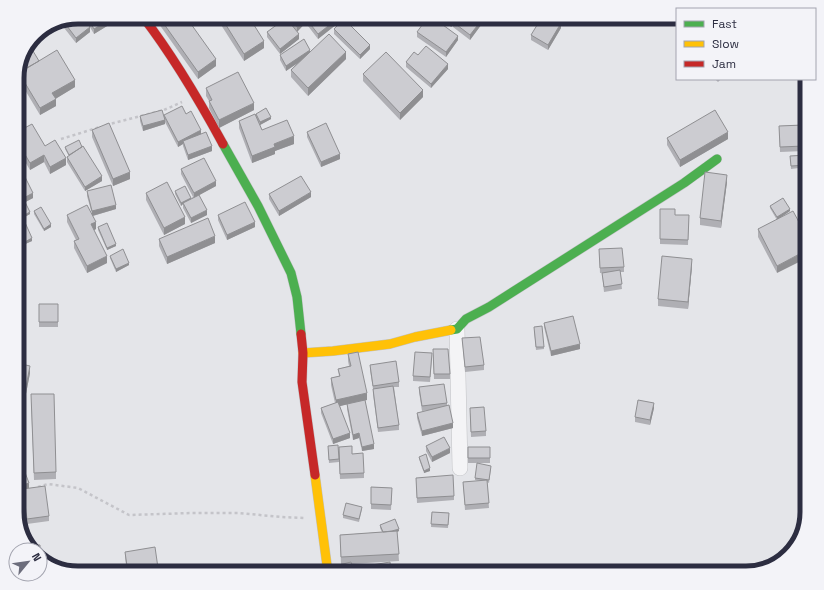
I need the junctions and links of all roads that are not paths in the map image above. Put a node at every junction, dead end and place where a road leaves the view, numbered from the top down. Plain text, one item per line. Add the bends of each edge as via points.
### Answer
1 (148, 24) edge
2 (717, 159) dead end
3 (457, 329) junction
4 (303, 353) junction
5 (460, 468) dead end
6 (327, 566) edge

1 - 4 street via 197,96 258,206 291,273 297,297
2 - 3 street via 684,183 466,320
3 - 4 street via 390,344
3 - 5 street
4 - 6 street via 302,382

